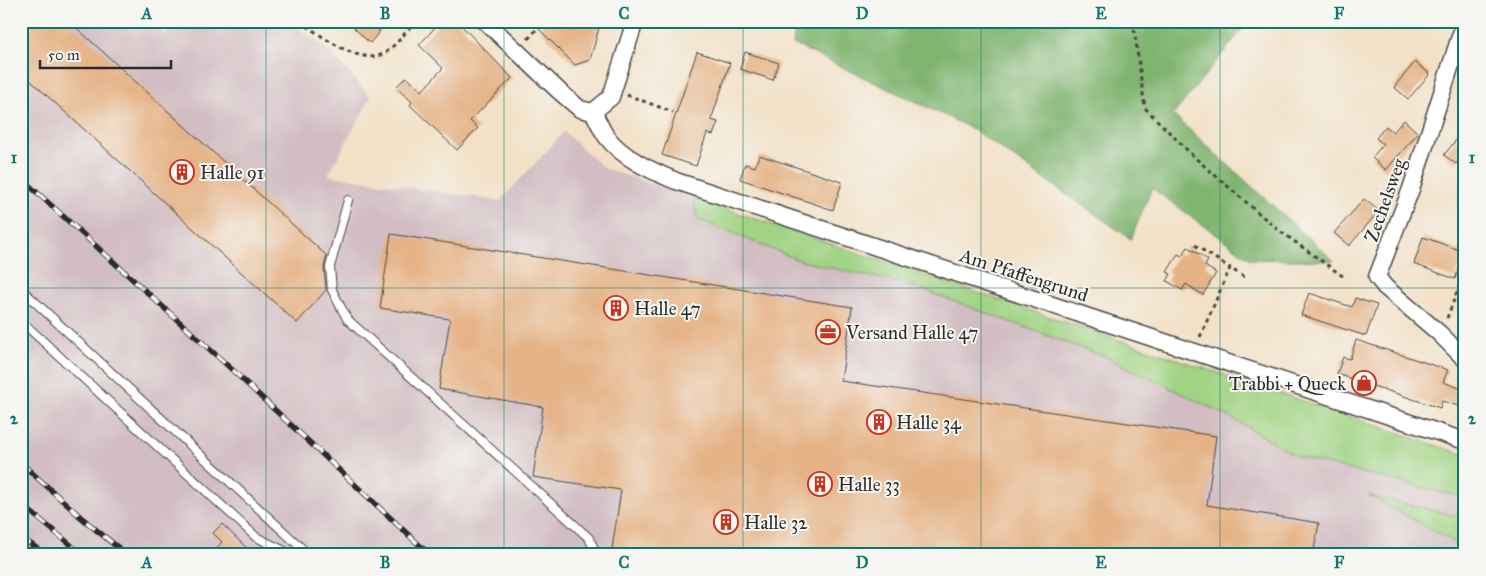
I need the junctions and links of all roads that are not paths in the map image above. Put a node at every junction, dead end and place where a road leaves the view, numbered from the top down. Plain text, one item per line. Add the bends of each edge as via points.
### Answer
1 (485, 21) edge
2 (635, 21) edge
3 (1464, 21) edge
4 (593, 112) junction
5 (348, 200) dead end
6 (21, 289) edge
7 (21, 321) edge
8 (1465, 359) edge
9 (1465, 441) edge
10 (293, 555) edge
11 (309, 555) edge
12 (597, 555) edge

1 - 4 street via 580,109
2 - 4 street via 611,98
3 - 8 street, Zechelsweg via 1411,189 1378,276 1385,287
4 - 9 street, Am Pfaffengrund via 607,137 628,156 676,181
5 - 12 lane via 330,267 332,290 347,319 589,538
6 - 11 lane
7 - 10 lane via 256,537

